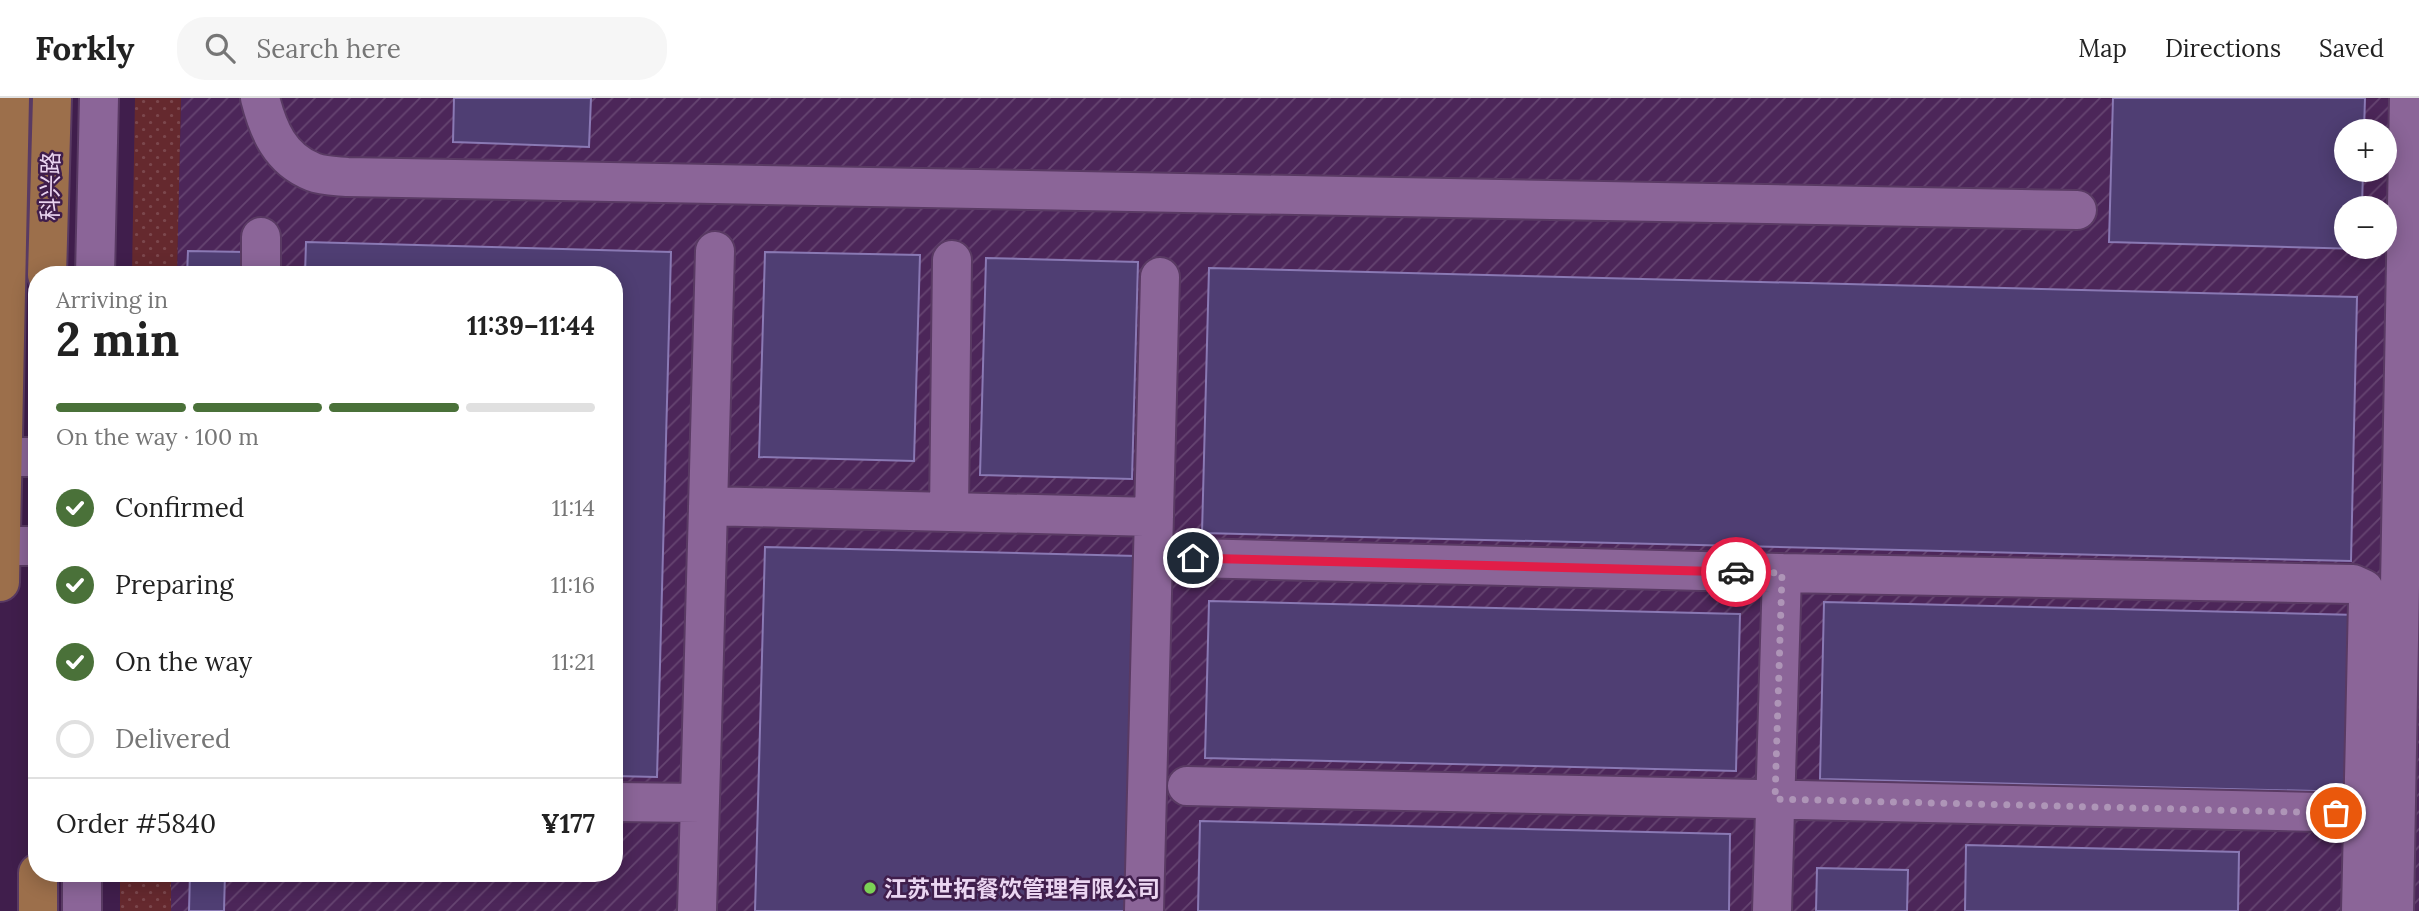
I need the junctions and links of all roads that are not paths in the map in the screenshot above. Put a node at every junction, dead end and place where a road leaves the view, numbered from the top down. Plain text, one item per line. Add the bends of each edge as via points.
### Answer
1 (10, 98) edge
2 (51, 98) edge
3 (99, 98) edge
4 (260, 98) edge
5 (2409, 98) edge
6 (2077, 210) dead end
7 (261, 237) dead end
8 (715, 251) dead end
9 (952, 260) dead end
10 (47, 266) edge
11 (95, 266) edge
12 (261, 266) edge
13 (1160, 276) dead end
14 (13, 457) edge
15 (708, 506) junction
16 (949, 512) junction
17 (1154, 517) junction
18 (0, 546) edge
19 (28, 546) edge
20 (1193, 558) dead end
21 (2410, 567) edge
22 (1782, 573) junction
23 (0, 582) edge
24 (1187, 786) dead end
25 (1775, 799) junction
26 (623, 802) edge
27 (700, 803) junction
28 (2363, 813) junction
29 (2407, 837) edge
30 (38, 882) edge
31 (82, 882) edge
32 (38, 911) edge
33 (82, 911) edge
34 (697, 911) edge
35 (1144, 911) edge
36 (1772, 911) edge
37 (2361, 911) edge
38 (2394, 911) edge

1 - 14 main road, 科兴路
2 - 10 main road, 科兴路
3 - 11 lane
4 - 6 lane via 267,126 285,153 314,173 347,177
5 - 21 lane
7 - 12 lane
8 - 15 lane
9 - 16 lane
13 - 17 lane
14 - 18 main road, 科兴路
15 - 16 lane
15 - 27 lane
16 - 17 lane
17 - 35 lane
18 - 19 lane
18 - 23 main road, 科兴路
20 - 22 lane
21 - 29 lane
22 - 25 lane
22 - 28 lane via 2353,584 2364,589 2368,600
24 - 25 lane
25 - 28 lane
25 - 36 lane
26 - 27 lane
27 - 34 lane
28 - 37 lane
29 - 38 lane
30 - 32 main road
31 - 33 lane

